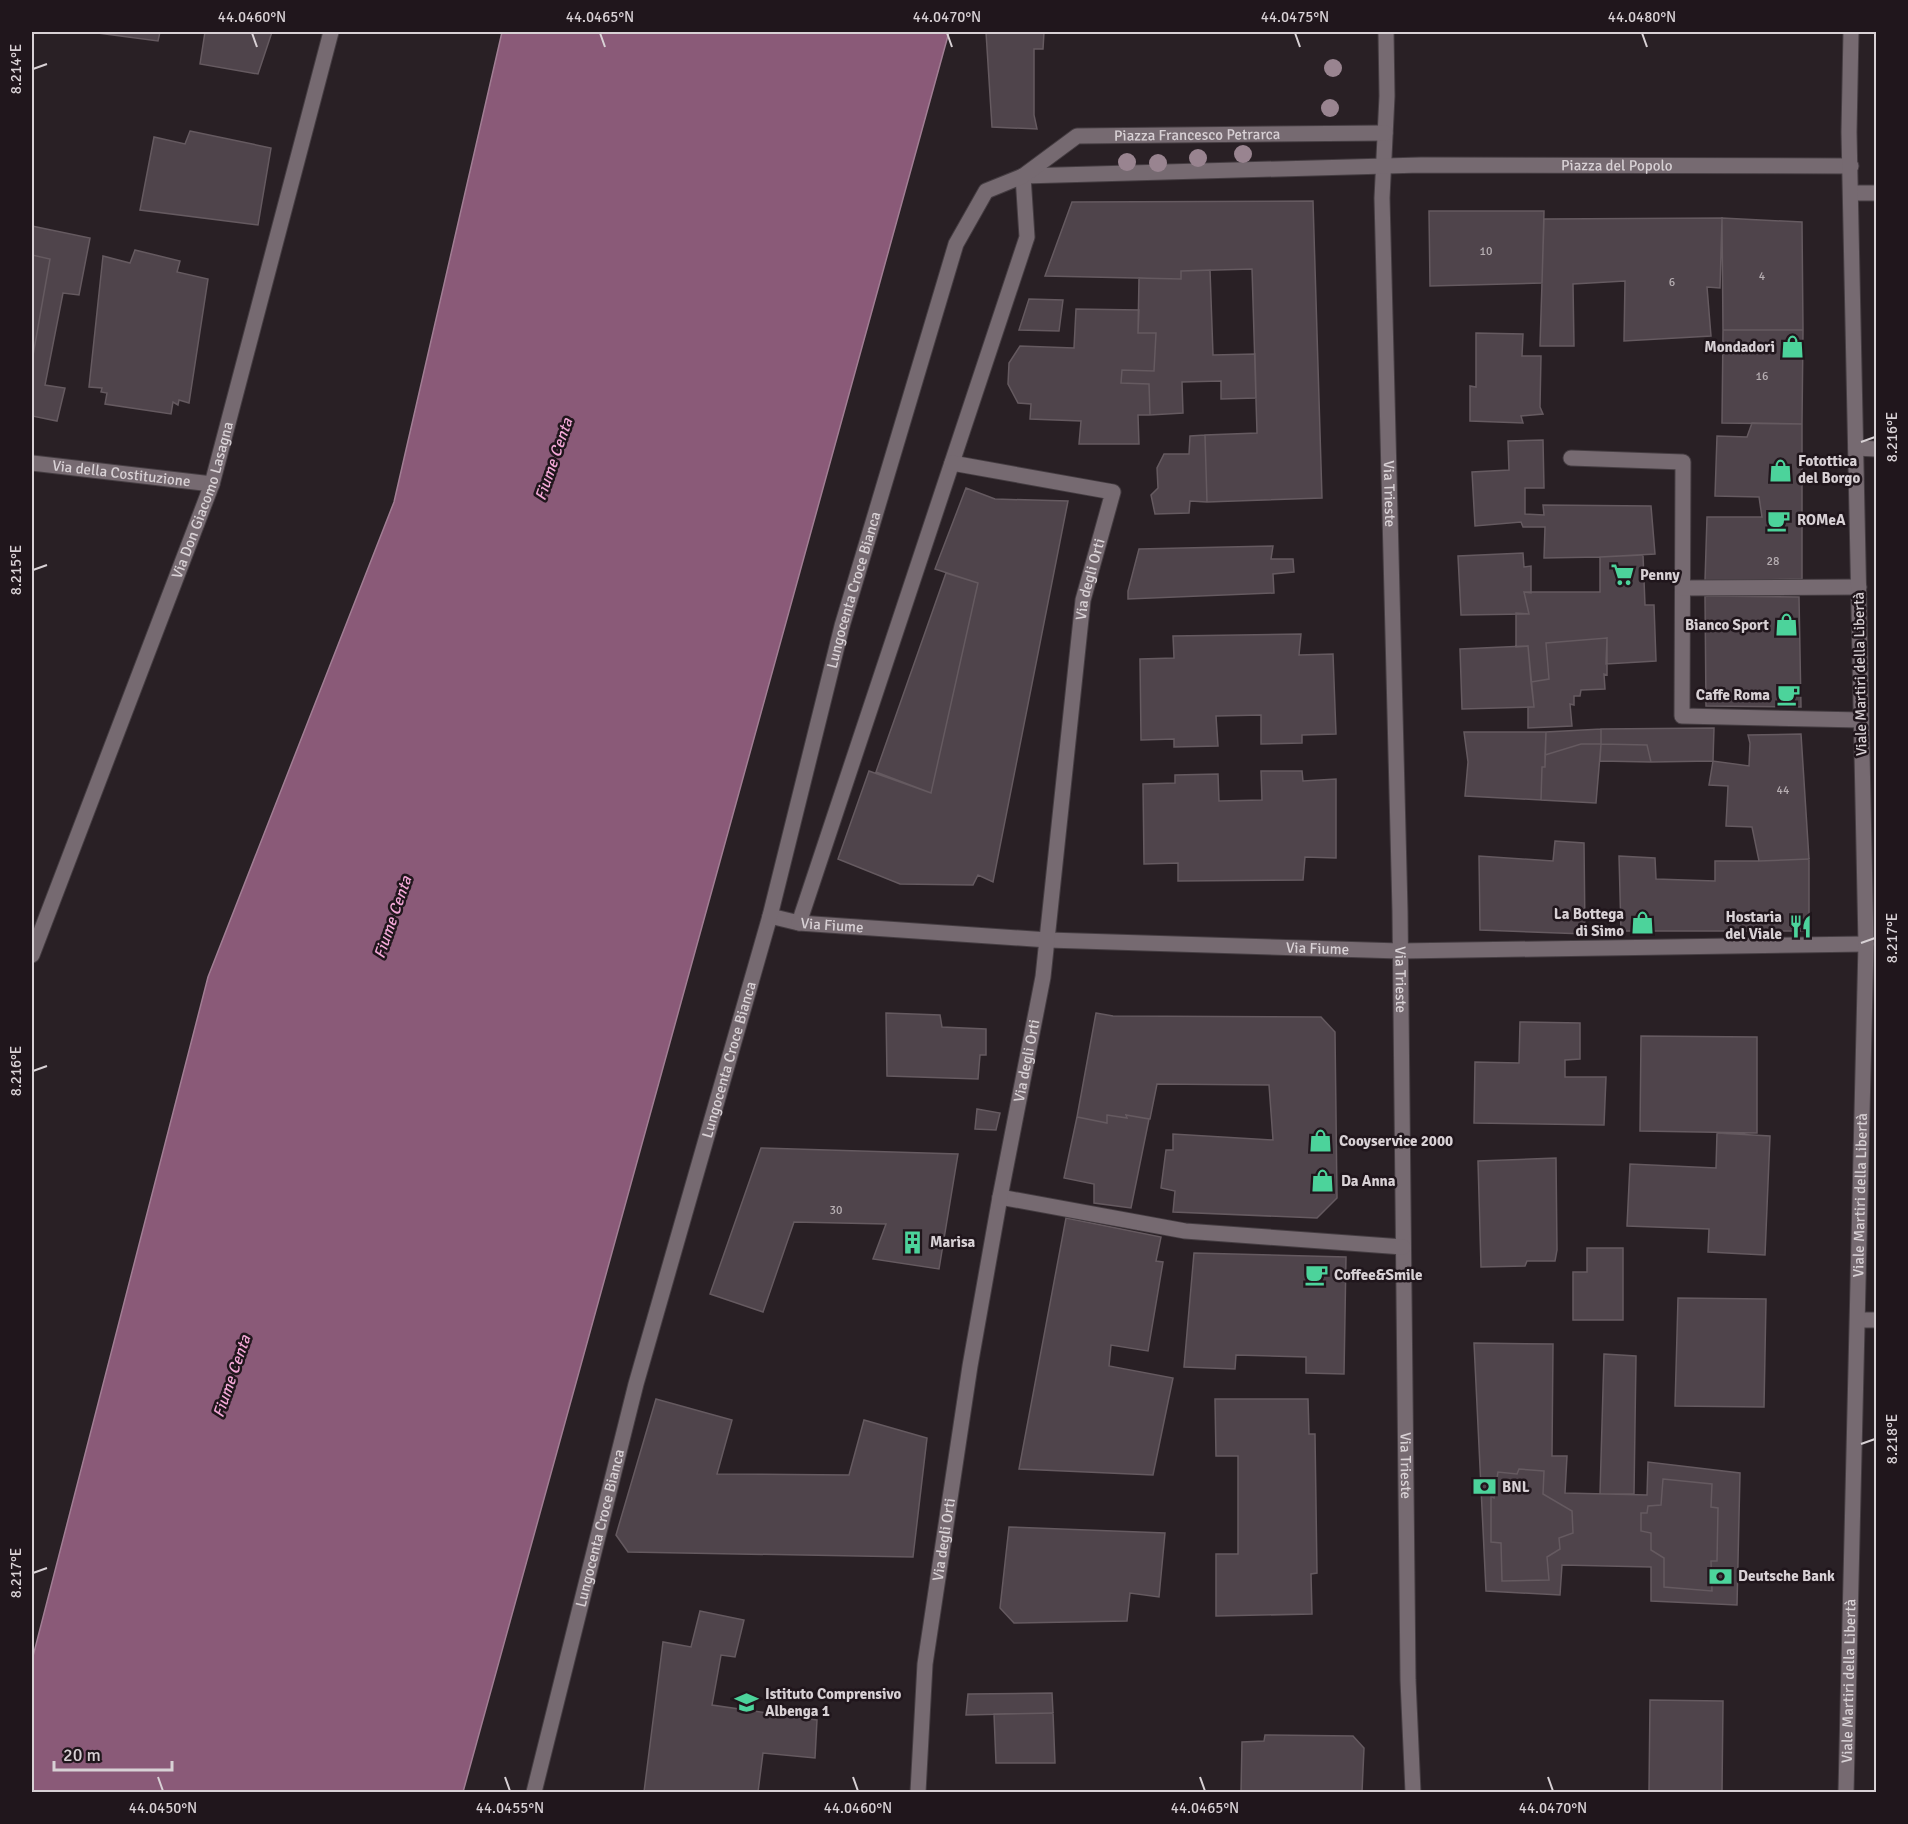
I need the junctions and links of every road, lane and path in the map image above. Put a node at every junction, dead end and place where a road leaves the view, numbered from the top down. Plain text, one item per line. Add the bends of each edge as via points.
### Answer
1 (331, 32) edge
2 (1386, 32) edge
3 (1851, 32) edge
4 (1386, 133) junction
5 (1384, 166) junction
6 (1851, 166) junction
7 (1023, 176) junction
8 (1851, 193) junction
9 (1876, 193) edge
10 (1856, 448) junction
11 (1876, 449) edge
12 (1571, 458) dead end
13 (32, 463) edge
14 (952, 463) junction
15 (212, 484) junction
16 (1859, 587) junction
17 (1683, 588) junction
18 (1862, 720) junction
19 (770, 916) junction
20 (799, 923) junction
21 (1048, 940) junction
22 (1866, 944) junction
23 (1400, 951) junction
24 (32, 955) edge
25 (1000, 1197) junction
26 (1403, 1247) junction
27 (1858, 1320) junction
28 (1876, 1320) edge
29 (534, 1792) edge
30 (918, 1792) edge
31 (1413, 1792) edge
32 (1846, 1792) edge

1 - 15 street, Via Don Giacomo Lasagna
2 - 4 street
3 - 6 street
4 - 5 street
4 - 7 street, Piazza Francesco Petrarca via 1077,136
5 - 6 street, Piazza del Popolo
5 - 7 street, Piazza del Popolo
5 - 23 street, Via Trieste
6 - 8 street, Viale Martiri della Libertà
7 - 14 street via 1027,237
7 - 19 street, Lungocenta Croce Bianca via 986,191 956,244 842,626
8 - 9 street
8 - 10 street, Viale Martiri della Libertà
10 - 11 street
10 - 16 street, Viale Martiri della Libertà
12 - 17 street via 1683,462
13 - 15 street, Via della Costituzione
14 - 20 street
14 - 21 street, Via degli Orti via 1113,492 1083,600
15 - 24 street, Via Don Giacomo Lasagna
16 - 17 street
16 - 18 street, Viale Martiri della Libertà
17 - 18 street via 1682,717
18 - 22 street, Viale Martiri della Libertà
19 - 20 street, Via Fiume
19 - 29 street, Lungocenta Croce Bianca via 636,1384
20 - 21 street, Via Fiume
21 - 23 street, Via Fiume
21 - 25 street, Via degli Orti
22 - 23 street, Via Fiume
22 - 27 street, Viale Martiri della Libertà
23 - 26 street, Via Trieste
25 - 26 street via 1185,1231
25 - 30 street, Via degli Orti via 925,1664
26 - 31 street, Via Trieste
27 - 28 street
27 - 32 street, Viale Martiri della Libertà

